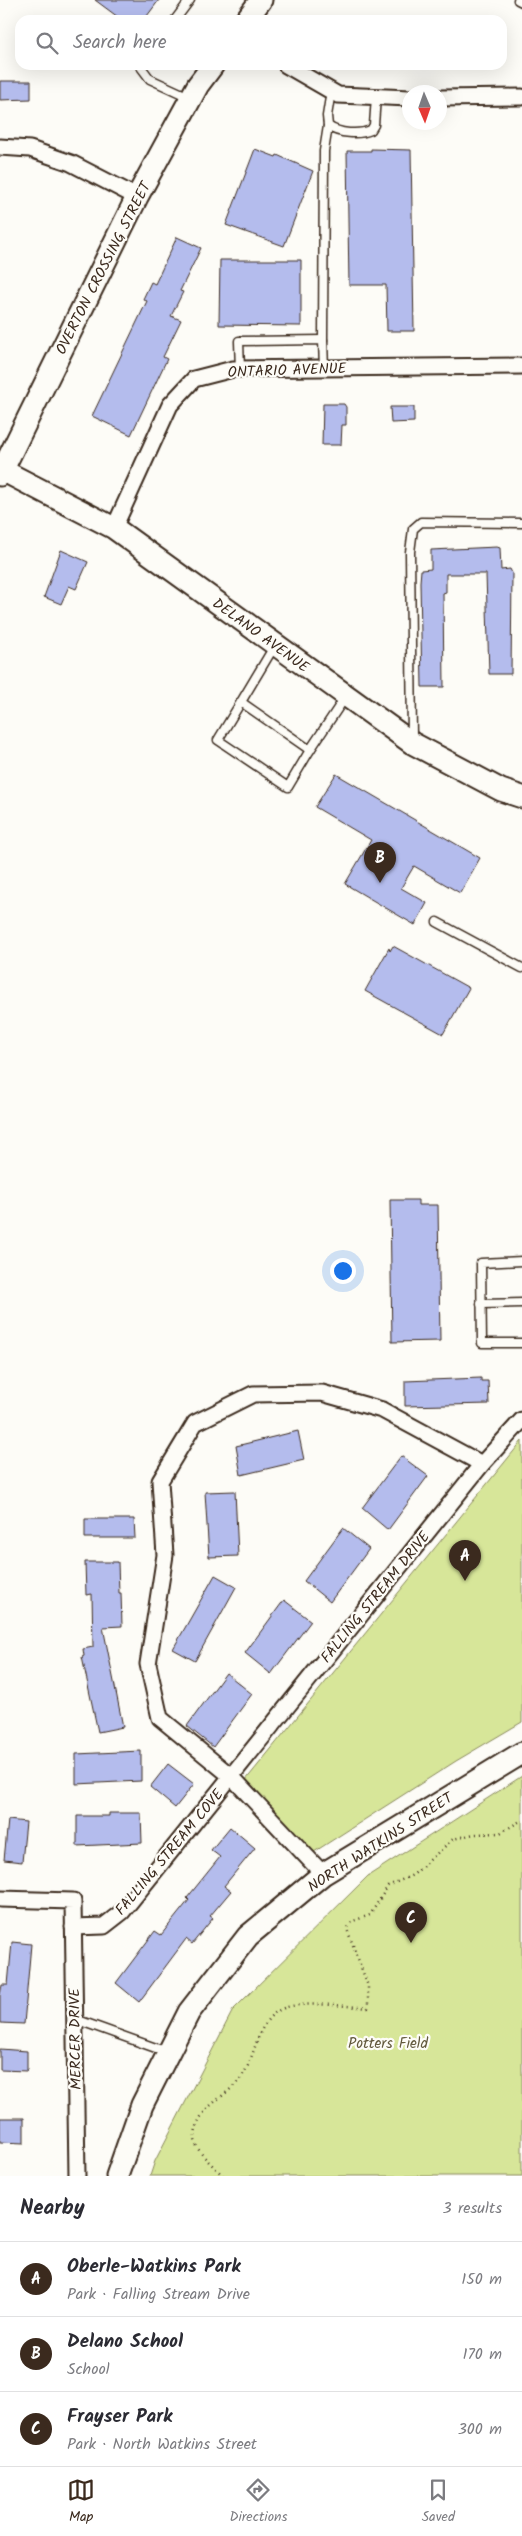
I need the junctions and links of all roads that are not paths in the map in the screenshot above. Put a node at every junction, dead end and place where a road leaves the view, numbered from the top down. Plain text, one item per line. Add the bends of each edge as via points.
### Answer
1 (190, 0) edge
2 (261, 0) edge
3 (518, 0) edge
4 (522, 2) edge
5 (179, 15) edge
6 (250, 15) edge
7 (143, 70) edge
8 (210, 70) edge
9 (294, 70) edge
10 (330, 91) junction
11 (376, 97) junction
12 (522, 97) edge
13 (191, 98) junction
14 (402, 98) edge
15 (447, 98) edge
16 (328, 126) junction
17 (0, 147) edge
18 (137, 198) junction
19 (323, 340) junction
20 (522, 366) edge
21 (324, 369) junction
22 (240, 370) junction
23 (1, 471) edge
24 (522, 523) edge
25 (114, 528) junction
26 (275, 645) junction
27 (346, 696) junction
28 (241, 702) junction
29 (412, 743) junction
30 (310, 750) junction
31 (522, 796) edge
32 (436, 922) dead end
33 (522, 968) edge
34 (522, 1262) edge
35 (522, 1303) edge
36 (481, 1304) junction
37 (522, 1343) edge
38 (522, 1420) edge
39 (482, 1464) junction
40 (522, 1752) edge
41 (232, 1777) junction
42 (323, 1874) junction
43 (0, 1899) edge
44 (73, 1927) junction
45 (75, 2019) junction
46 (169, 2053) junction
47 (77, 2176) edge
48 (117, 2176) edge

1 - 5 lane
2 - 6 main road
3 - 4 lane
7 - 13 lane via 150,79
8 - 13 main road, OVERTON CROSSING STREET
9 - 10 street
10 - 11 street via 338,95
10 - 16 lane
11 - 14 street
11 - 16 lane via 371,130 343,132
12 - 15 street
13 - 18 main road, OVERTON CROSSING STREET
16 - 19 lane via 324,151
17 - 18 street via 30,149 71,164
18 - 23 main road, OVERTON CROSSING STREET
19 - 21 lane
19 - 22 lane via 239,341
20 - 21 street, ONTARIO AVENUE
21 - 22 street, ONTARIO AVENUE
22 - 25 street, ONTARIO AVENUE via 194,379 170,405
23 - 25 main road, DELANO AVENUE
24 - 29 lane via 421,522 413,529 410,552
25 - 26 main road, DELANO AVENUE
26 - 27 main road, DELANO AVENUE
26 - 28 lane
27 - 29 main road, DELANO AVENUE
27 - 30 lane
28 - 30 lane
28 - 30 lane via 218,740 288,786
29 - 31 main road, DELANO AVENUE via 492,785
32 - 33 lane
34 - 36 lane via 481,1263
35 - 36 lane
36 - 37 lane via 482,1343
38 - 39 street, FALLING STREAM DRIVE
39 - 41 street, FALLING STREAM DRIVE
39 - 41 street via 382,1410 322,1393 253,1394 195,1423 160,1481 165,1555 148,1664 160,1718
40 - 42 main road, NORTH WATKINS STREET
41 - 42 street
41 - 44 street, FALLING STREAM COVE via 122,1912 104,1926
42 - 46 main road, NORTH WATKINS STREET via 248,1936 189,2012
43 - 44 street, MERCER DRIVE via 73,1901
44 - 45 street, MERCER DRIVE
45 - 46 lane
45 - 47 street, MERCER DRIVE
46 - 48 main road, NORTH WATKINS STREET via 142,2105

